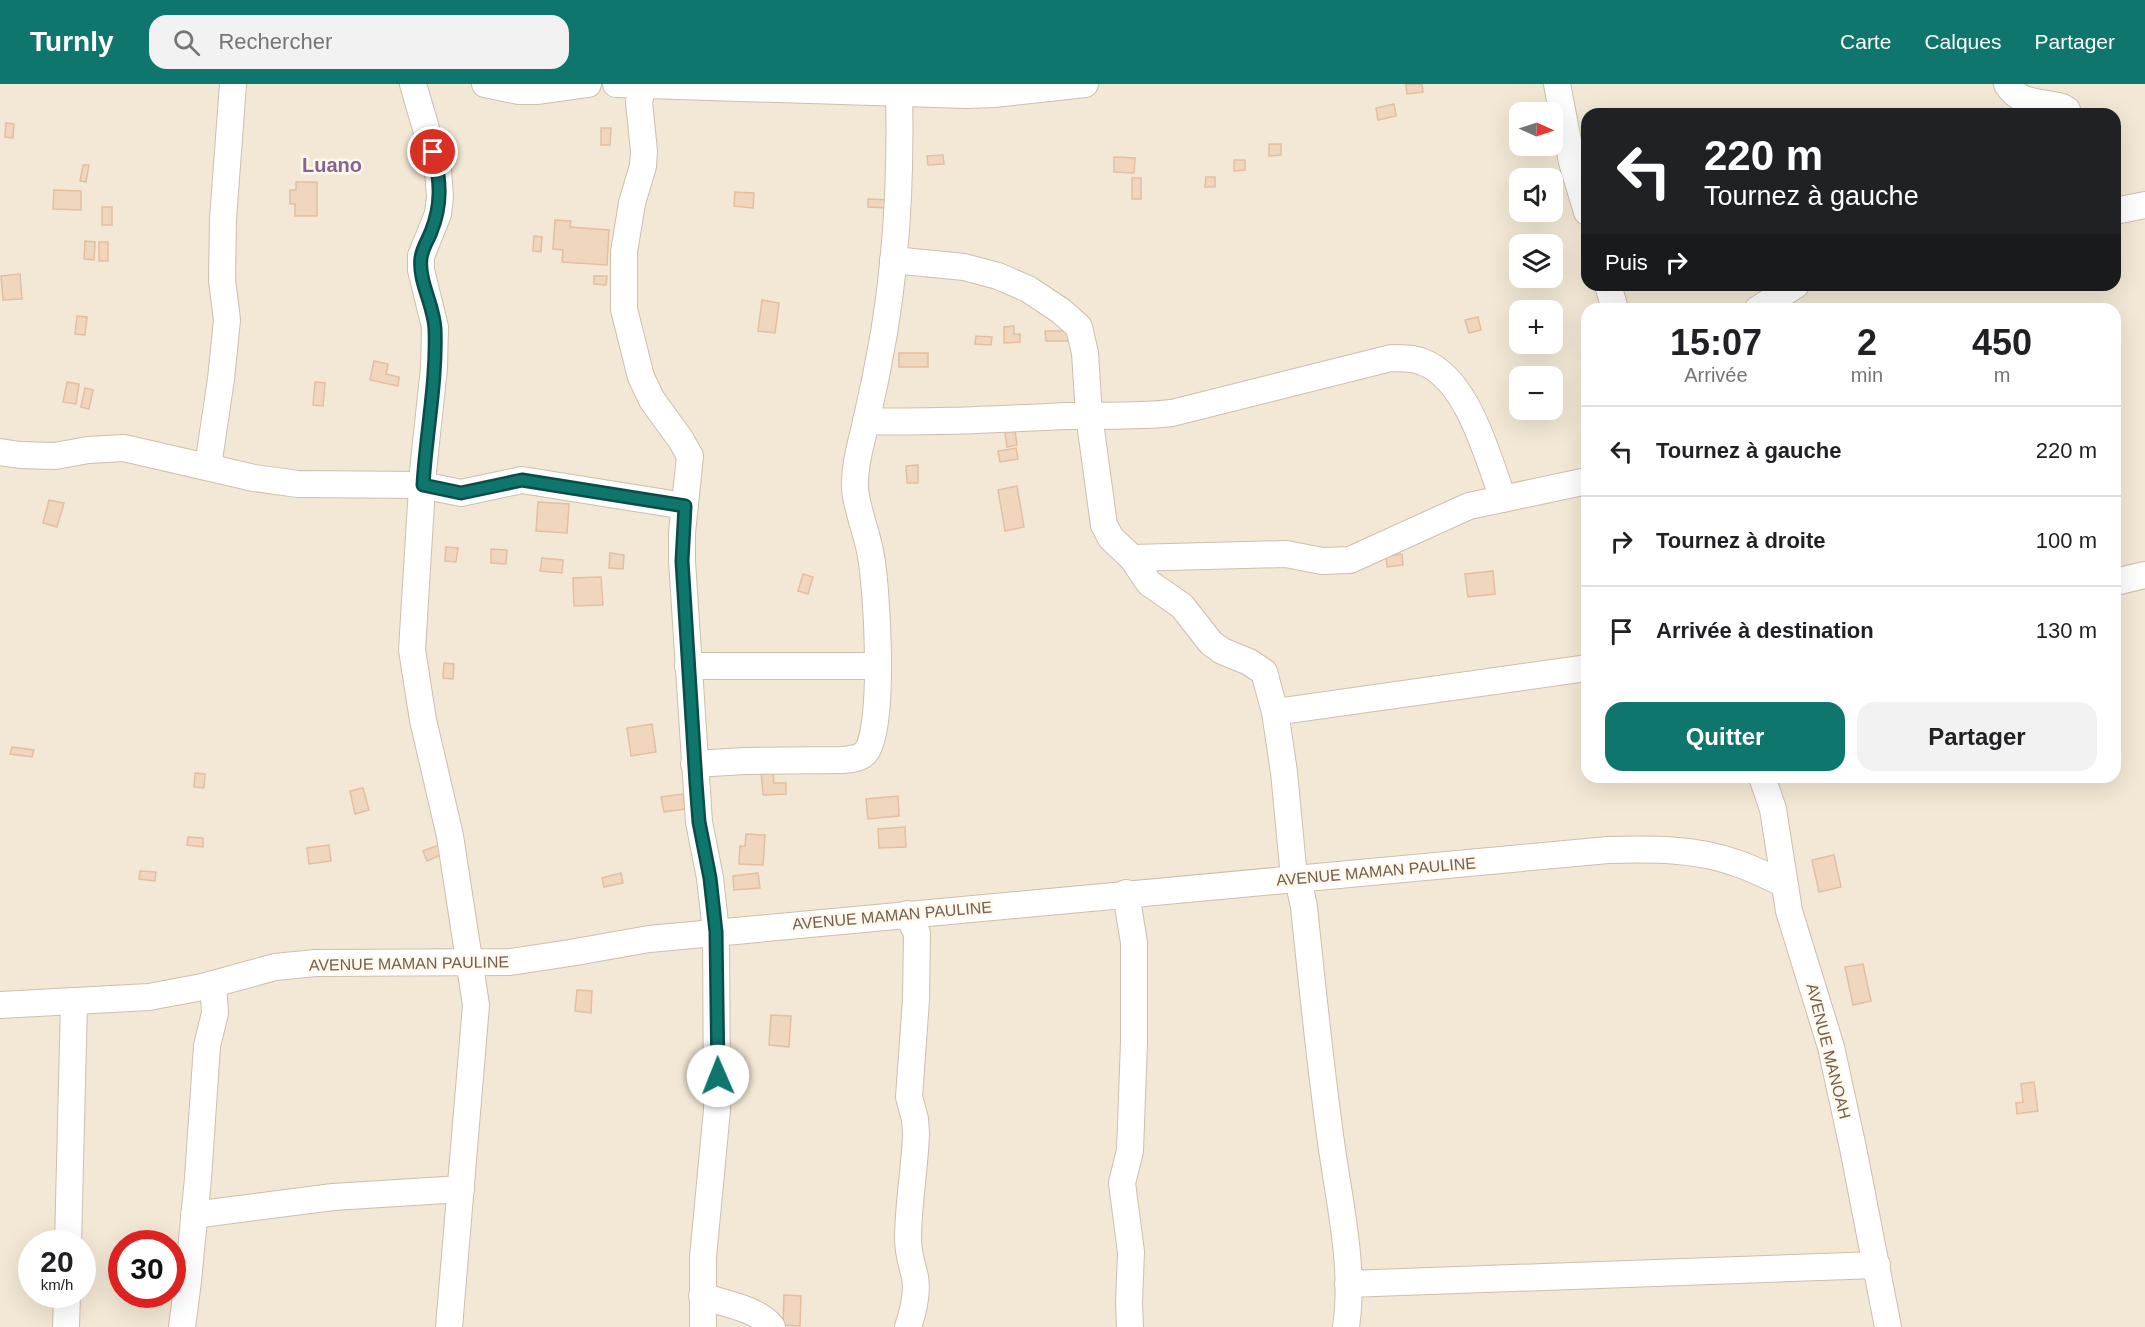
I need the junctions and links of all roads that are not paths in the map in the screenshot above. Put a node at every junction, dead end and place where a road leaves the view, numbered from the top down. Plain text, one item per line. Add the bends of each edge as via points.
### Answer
1 (234, 84) edge
2 (413, 84) edge
3 (485, 84) edge
4 (581, 84) edge
5 (588, 84) edge
6 (616, 84) edge
7 (1085, 84) edge
8 (1557, 84) edge
9 (2007, 84) edge
10 (643, 86) junction
11 (828, 87) edge
12 (899, 92) junction
13 (2065, 108) edge
14 (1581, 192) edge
15 (2145, 206) edge
16 (2121, 210) edge
17 (892, 260) junction
18 (1786, 291) edge
19 (1768, 303) edge
20 (1089, 415) junction
21 (866, 421) junction
22 (0, 452) edge
23 (208, 466) junction
24 (1581, 482) edge
25 (423, 485) junction
26 (1503, 499) junction
27 (685, 506) junction
28 (1132, 558) junction
29 (2145, 575) edge
30 (2121, 581) edge
31 (688, 666) junction
32 (878, 666) junction
33 (1581, 669) edge
34 (1275, 712) junction
35 (694, 764) junction
36 (1764, 783) edge
37 (1294, 878) junction
38 (1783, 883) junction
39 (1126, 893) junction
40 (907, 914) junction
41 (716, 932) junction
42 (468, 963) junction
43 (213, 984) junction
44 (74, 1002) junction
45 (0, 1005) edge
46 (461, 1189) junction
47 (194, 1215) junction
48 (68, 1230) edge
49 (1877, 1265) junction
50 (1348, 1284) junction
51 (702, 1296) junction
52 (67, 1308) edge
53 (66, 1327) edge
54 (182, 1327) edge
55 (449, 1327) edge
56 (703, 1327) edge
57 (772, 1327) edge
58 (908, 1327) edge
59 (1130, 1327) edge
60 (1346, 1327) edge
61 (1888, 1327) edge

1 - 23 street via 223,219 222,280 227,320
2 - 25 street via 438,170 440,197 438,214 421,256 435,327
3 - 4 street via 529,91
4 - 5 street
6 - 10 street
7 - 12 street via 994,94
8 - 14 street
9 - 13 street via 2019,97
10 - 11 street
10 - 27 street via 639,102 644,166 632,202 624,252 624,309 652,400 690,456
11 - 12 street
12 - 17 street
15 - 16 street
17 - 20 street via 964,267 998,276 1061,312 1079,327 1083,338
17 - 21 street via 884,332
18 - 19 street
20 - 21 street via 945,422
20 - 26 street via 1173,413 1391,358 1416,360 1441,374 1461,396 1473,417
20 - 28 street via 1104,525 1111,538
21 - 32 street via 855,487 871,553
22 - 23 street via 55,456 124,448
23 - 25 street via 298,484
24 - 26 street
25 - 27 street via 461,493 522,480
25 - 42 street via 412,650 423,720 450,836
26 - 28 street via 1469,507 1350,560 1322,561 1286,554
27 - 31 street via 682,561
28 - 34 street via 1149,582 1182,606 1211,643 1264,672
29 - 30 street
31 - 32 street
31 - 35 street
32 - 35 street via 870,746 857,758
33 - 34 street
34 - 37 street
35 - 41 street
36 - 38 street, AVENUE MANOAH via 1773,809
37 - 38 street, AVENUE MAMAN PAULINE via 1650,849 1725,860
37 - 39 street, AVENUE MAMAN PAULINE
37 - 50 street via 1304,907
38 - 49 street, AVENUE MANOAH via 1831,1047
39 - 40 street, AVENUE MAMAN PAULINE
39 - 59 street via 1134,954 1130,1151 1122,1184 1131,1252
40 - 41 street, AVENUE MAMAN PAULINE
40 - 58 street via 917,933 909,1097 916,1133 908,1239 915,1290
41 - 42 street, AVENUE MAMAN PAULINE via 649,939 536,959
41 - 51 street via 717,1110
42 - 43 street, AVENUE MAMAN PAULINE via 308,964 275,967
42 - 46 street via 476,1005
43 - 44 street, AVENUE MAMAN PAULINE via 148,997
43 - 47 street via 215,1013 205,1062
44 - 45 street, AVENUE MAMAN PAULINE
44 - 48 street
46 - 47 street via 333,1197
46 - 55 street
47 - 54 street
49 - 50 street
49 - 61 street, AVENUE MANOAH
50 - 60 street
51 - 56 street
51 - 57 street via 749,1311
52 - 53 street

